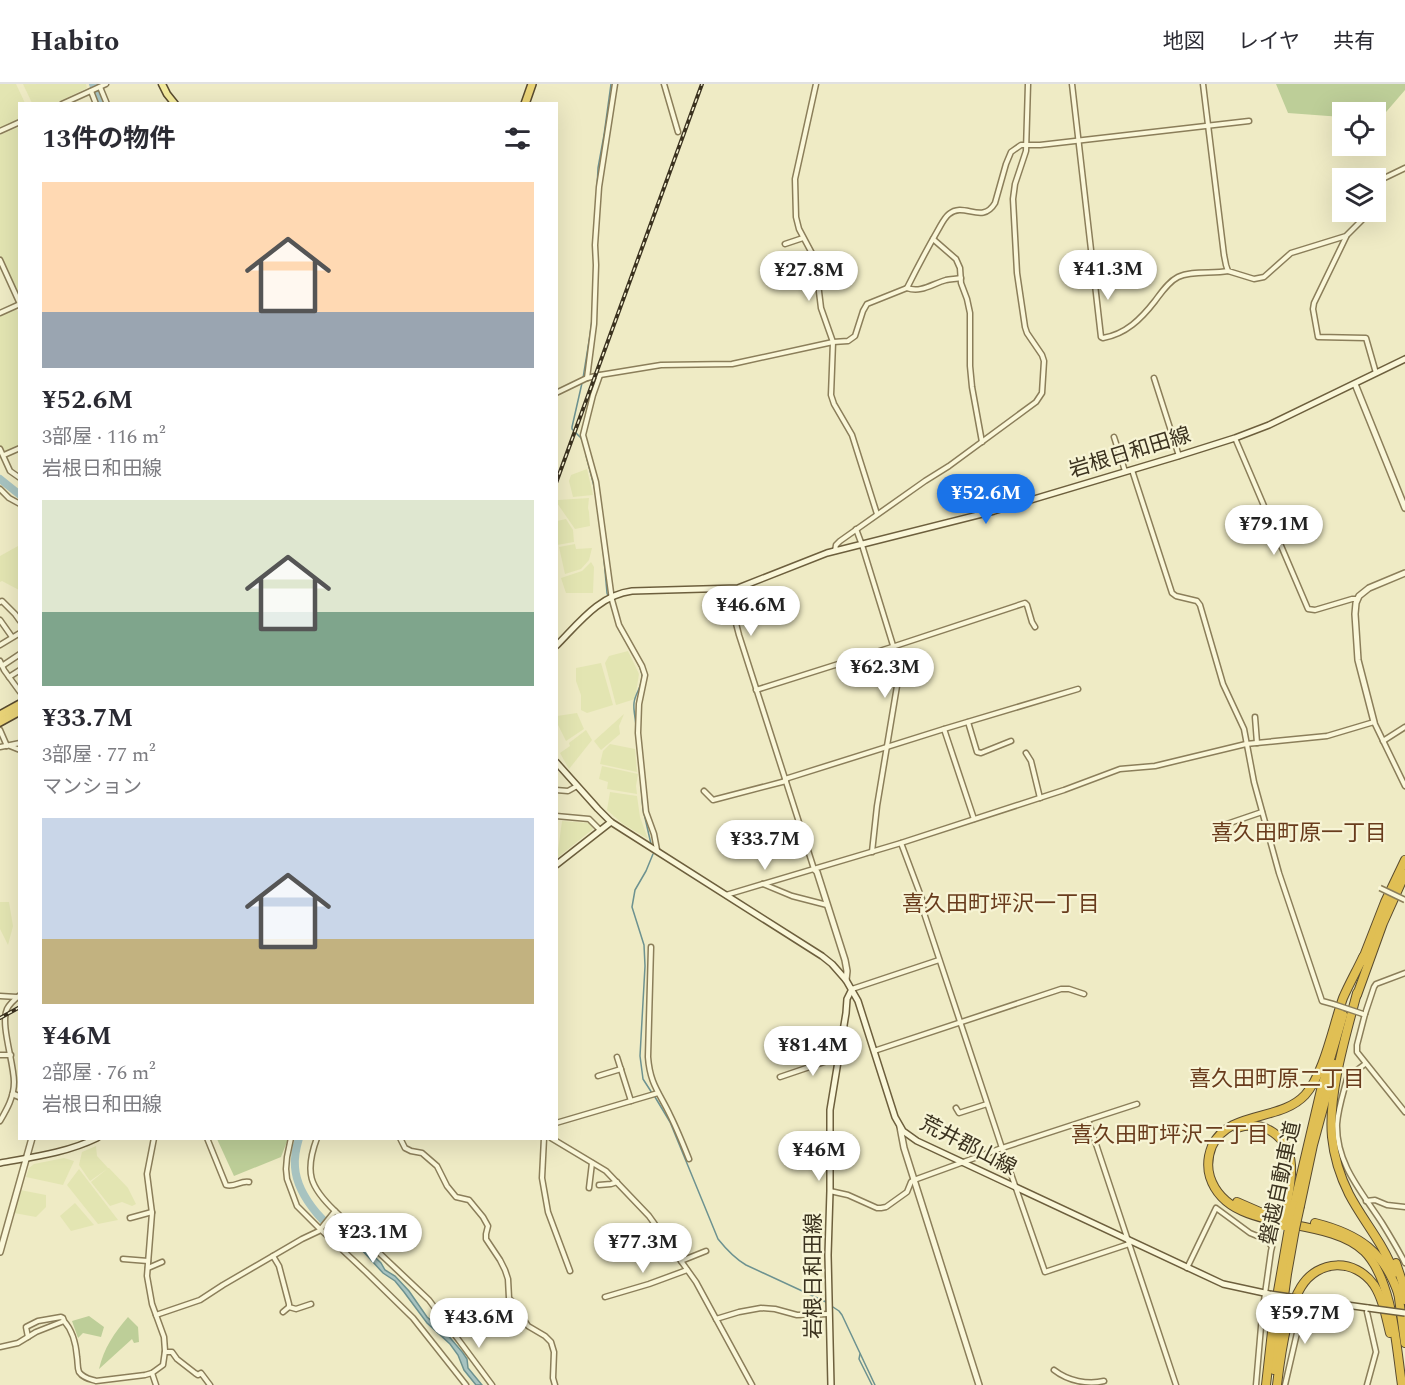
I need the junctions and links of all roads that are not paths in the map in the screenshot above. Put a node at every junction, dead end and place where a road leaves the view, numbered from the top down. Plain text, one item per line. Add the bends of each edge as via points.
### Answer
1 (106, 84) edge
2 (162, 84) edge
3 (533, 84) edge
4 (615, 84) edge
5 (664, 84) edge
6 (816, 84) edge
7 (1028, 84) edge
8 (1072, 84) edge
9 (1203, 84) edge
10 (100, 87) junction
11 (91, 91) junction
12 (66, 102) edge
13 (95, 102) edge
14 (106, 102) edge
15 (172, 102) edge
16 (526, 102) edge
17 (1249, 121) dead end
18 (18, 123) edge
19 (1209, 125) junction
20 (0, 131) edge
21 (678, 132) dead end
22 (1078, 140) junction
23 (1026, 145) junction
24 (1405, 168) edge
25 (1386, 177) edge
26 (1360, 222) edge
27 (1346, 236) junction
28 (803, 238) junction
29 (933, 239) junction
30 (785, 244) dead end
31 (0, 260) edge
32 (1228, 271) junction
33 (961, 278) junction
34 (907, 288) junction
35 (18, 300) edge
36 (18, 305) edge
37 (0, 313) edge
38 (833, 342) junction
39 (1405, 359) edge
40 (1376, 373) junction
41 (600, 375) junction
42 (587, 378) junction
43 (1154, 378) dead end
44 (1355, 384) junction
45 (558, 392) edge
46 (1114, 437) dead end
47 (1235, 438) junction
48 (982, 442) junction
49 (0, 448) edge
50 (18, 449) edge
51 (4, 456) junction
52 (1179, 456) junction
53 (1128, 470) junction
54 (18, 477) edge
55 (0, 489) edge
56 (18, 503) edge
57 (1405, 508) edge
58 (878, 514) junction
59 (856, 530) junction
60 (862, 545) junction
61 (835, 551) junction
62 (1405, 573) edge
63 (728, 589) junction
64 (611, 597) junction
65 (1357, 599) junction
66 (0, 602) edge
67 (18, 618) edge
68 (0, 621) edge
69 (1035, 627) dead end
70 (18, 634) edge
71 (12, 637) junction
72 (558, 644) edge
73 (0, 645) edge
74 (894, 646) junction
75 (18, 655) edge
76 (1, 664) edge
77 (18, 671) edge
78 (9, 677) junction
79 (18, 689) edge
80 (1078, 689) dead end
81 (756, 690) junction
82 (18, 705) edge
83 (18, 712) edge
84 (0, 715) edge
85 (1256, 717) dead end
86 (0, 722) edge
87 (968, 722) junction
88 (1374, 722) junction
89 (1405, 727) edge
90 (944, 729) junction
91 (0, 730) edge
92 (1011, 741) dead end
93 (1383, 741) junction
94 (18, 743) edge
95 (1257, 743) junction
96 (1246, 744) junction
97 (8, 746) junction
98 (0, 747) edge
99 (887, 747) junction
100 (18, 749) edge
101 (1026, 753) dead end
102 (558, 764) edge
103 (785, 780) junction
104 (577, 786) junction
105 (1405, 786) edge
106 (558, 790) edge
107 (704, 791) dead end
108 (1040, 798) junction
109 (1262, 812) junction
110 (558, 816) edge
111 (974, 819) junction
112 (611, 822) junction
113 (1221, 826) dead end
114 (600, 830) junction
115 (901, 843) junction
116 (657, 852) junction
117 (872, 852) junction
118 (1405, 860) edge
119 (558, 863) edge
120 (814, 869) junction
121 (1405, 874) edge
122 (762, 884) junction
123 (1378, 887) dead end
124 (725, 895) junction
125 (1405, 900) edge
126 (828, 905) junction
127 (651, 947) dead end
128 (1363, 957) junction
129 (939, 960) junction
130 (1405, 973) edge
131 (846, 980) junction
132 (852, 989) junction
133 (1357, 993) junction
134 (1084, 994) dead end
135 (18, 996) edge
136 (0, 997) edge
137 (1364, 1014) junction
138 (961, 1023) junction
139 (874, 1051) junction
140 (0, 1055) edge
141 (11, 1055) junction
142 (617, 1057) dead end
143 (839, 1057) junction
144 (1365, 1064) junction
145 (621, 1069) junction
146 (598, 1076) dead end
147 (780, 1077) dead end
148 (658, 1093) junction
149 (13, 1094) junction
150 (18, 1096) edge
151 (632, 1101) junction
152 (987, 1104) junction
153 (1137, 1104) dead end
154 (956, 1108) dead end
155 (1405, 1112) edge
156 (1088, 1120) junction
157 (0, 1121) edge
158 (558, 1122) edge
159 (900, 1127) junction
160 (31, 1140) edge
161 (93, 1140) edge
162 (154, 1140) edge
163 (208, 1140) edge
164 (291, 1140) edge
165 (316, 1140) edge
166 (401, 1140) edge
167 (544, 1140) edge
168 (553, 1140) edge
169 (1002, 1148) junction
170 (26, 1158) junction
171 (689, 1159) dead end
172 (0, 1163) edge
173 (592, 1163) junction
174 (961, 1163) junction
175 (914, 1180) junction
176 (249, 1182) dead end
177 (617, 1182) junction
178 (599, 1185) dead end
179 (589, 1188) dead end
180 (1015, 1188) junction
181 (830, 1191) junction
182 (1366, 1201) junction
183 (1293, 1205) junction
184 (1405, 1207) edge
185 (152, 1212) junction
186 (334, 1213) junction
187 (130, 1218) dead end
188 (1290, 1228) junction
189 (320, 1229) junction
190 (1318, 1229) junction
191 (617, 1236) dead end
192 (665, 1237) junction
193 (1128, 1242) junction
194 (706, 1251) dead end
195 (0, 1252) edge
196 (273, 1256) junction
197 (123, 1259) dead end
198 (148, 1261) junction
199 (681, 1261) junction
200 (162, 1262) dead end
201 (1405, 1263) edge
202 (148, 1268) junction
203 (1187, 1268) junction
204 (687, 1270) junction
205 (570, 1271) dead end
206 (1267, 1294) junction
207 (605, 1297) dead end
208 (1402, 1298) edge
209 (1306, 1299) junction
210 (311, 1304) dead end
211 (289, 1307) junction
212 (1368, 1308) junction
213 (283, 1312) dead end
214 (1405, 1313) edge
215 (830, 1314) junction
216 (156, 1315) junction
217 (1302, 1317) junction
218 (716, 1319) junction
219 (1314, 1320) dead end
220 (64, 1321) junction
221 (1390, 1335) junction
222 (28, 1337) junction
223 (1405, 1343) edge
224 (0, 1347) edge
225 (165, 1352) junction
226 (1054, 1370) dead end
227 (152, 1373) junction
228 (111, 1379) junction
229 (1104, 1381) dead end
230 (112, 1385) edge
231 (156, 1385) edge
232 (210, 1385) edge
233 (466, 1385) edge
234 (492, 1385) edge
235 (555, 1385) edge
236 (752, 1385) edge
237 (831, 1385) edge
238 (979, 1385) edge
239 (1176, 1385) edge
240 (1256, 1385) edge
241 (1266, 1385) edge
242 (1274, 1385) edge
243 (1285, 1385) edge
244 (1367, 1385) edge
245 (1397, 1385) edge
246 (1402, 1385) edge

1 - 10 street
2 - 15 main road
3 - 16 highway
4 - 42 street via 599,187 594,324
5 - 21 street
6 - 28 street via 795,179 795,217
7 - 23 street
8 - 22 street
9 - 19 street
10 - 11 street
10 - 14 street
11 - 12 street
11 - 13 street
17 - 19 street
18 - 20 street
19 - 22 street
19 - 32 street
22 - 23 street
22 - 32 street via 1101,337 1113,336 1131,326 1177,278
23 - 29 street via 1009,154 993,208 979,214 952,212
23 - 48 street via 1014,190 1016,263 1025,327 1044,361 1041,393 1036,402
24 - 25 street
26 - 27 street
27 - 32 street via 1291,253 1264,277 1254,279
27 - 40 street via 1314,303 1318,337 1366,338
28 - 30 street
28 - 38 street via 815,259 821,308
29 - 33 street via 957,261
29 - 34 street
31 - 35 street
33 - 34 street via 925,288
33 - 48 street via 970,313 970,366
34 - 38 street via 867,304 855,336
36 - 37 street
38 - 41 street via 732,364 661,365
38 - 58 street via 831,395 852,435
39 - 40 main road, 岩根日和田線
40 - 44 main road, 岩根日和田線
41 - 42 street
41 - 64 street via 583,435 596,482
42 - 45 street
43 - 52 street
44 - 47 main road, 岩根日和田線
44 - 57 main road
46 - 53 street
47 - 52 main road, 岩根日和田線
47 - 65 street via 1308,609
48 - 58 street
49 - 51 street
50 - 51 street
51 - 54 street via 10,471
52 - 53 main road, 岩根日和田線
53 - 60 main road, 岩根日和田線 via 994,511
53 - 96 street via 1172,593 1200,605
55 - 56 street
58 - 59 street
59 - 60 street
59 - 61 street via 838,543
60 - 61 main road, 岩根日和田線
60 - 74 street
61 - 63 main road, 岩根日和田線
62 - 65 main road via 1369,588
63 - 64 main road, 岩根日和田線 via 632,591
63 - 81 street
64 - 72 main road, 岩根日和田線
64 - 116 street via 645,675 638,733 646,812
65 - 88 main road via 1354,614 1358,660
66 - 67 street
68 - 71 street
69 - 74 street via 1025,603
70 - 71 street
71 - 73 street
74 - 81 street
74 - 99 street via 900,671
75 - 76 street
76 - 78 street
77 - 78 street
78 - 79 street
80 - 87 street
81 - 103 street
82 - 84 highway
83 - 86 highway
85 - 95 street
87 - 90 street
87 - 92 street via 977,752
88 - 93 street
88 - 95 street via 1327,736
89 - 93 street
90 - 99 street
90 - 111 street
91 - 97 street
93 - 105 street
94 - 97 street
95 - 96 street
96 - 108 street via 1155,766 1120,770
96 - 109 street
97 - 98 street
97 - 100 street
99 - 103 street
99 - 117 street
101 - 108 street
102 - 104 main road
103 - 107 street via 713,800
103 - 120 street
104 - 106 street
104 - 112 main road
108 - 111 street
109 - 113 street
109 - 137 street, bridge via 1322,1001
110 - 114 street via 589,819
111 - 115 street
112 - 114 main road
112 - 116 main road, 荒井郡山線
114 - 119 main road
115 - 117 street
115 - 129 street
116 - 124 main road, 荒井郡山線
117 - 120 street
118 - 128 highway, 磐越自動車道
120 - 122 street
120 - 126 main road
121 - 133 highway, 磐越自動車道
122 - 124 street
122 - 126 street
123 - 125 street, bridge
124 - 131 main road, 荒井郡山線 via 822,956
126 - 131 main road via 845,960
127 - 148 street via 648,1058 649,1073
128 - 183 highway, 磐越自動車道 via 1321,1090
128 - 190 highway via 1309,1091 1287,1108 1227,1129 1216,1139 1209,1157 1212,1183 1232,1205 1252,1216
129 - 132 street
129 - 138 street
130 - 137 street via 1376,984
131 - 132 main road, 荒井郡山線
132 - 139 main road, 荒井郡山線
132 - 143 main road, 岩根日和田線 via 847,999
133 - 183 highway, 磐越自動車道
133 - 208 highway via 1340,1063 1332,1138 1339,1171 1349,1193 1391,1251 1400,1274
134 - 138 street via 1061,989
135 - 136 street
135 - 141 street via 5,1015
137 - 144 street via 1356,1048
138 - 139 street
138 - 152 street
139 - 159 main road, 荒井郡山線
140 - 141 street
141 - 149 street
142 - 145 street
143 - 147 street
143 - 181 main road, 岩根日和田線 via 830,1110
144 - 155 street
144 - 182 street via 1347,1079 1337,1124 1348,1171
145 - 146 street
145 - 151 street
148 - 151 street
148 - 171 street
149 - 150 main road
149 - 157 street
151 - 158 street
152 - 154 street via 959,1113
152 - 169 street
153 - 156 street
156 - 169 street
156 - 193 street
159 - 174 main road, 荒井郡山線 via 917,1141
159 - 175 main road
160 - 170 main road
161 - 170 main road
162 - 185 street via 147,1174
163 - 176 street via 226,1185
164 - 189 street via 287,1179 297,1206
165 - 186 street via 310,1174 318,1194
166 - 235 street via 405,1148 425,1155 437,1166 454,1195 469,1200 483,1217 488,1226 487,1241 507,1276 509,1298 528,1326 551,1342
167 - 205 street via 542,1178 548,1212
168 - 173 street
169 - 174 street
169 - 180 street
170 - 172 main road
170 - 195 main road
173 - 177 street
173 - 179 street
174 - 175 street
174 - 180 main road, 荒井郡山線
175 - 181 street via 907,1192 881,1208
175 - 238 main road
177 - 178 street
177 - 192 street
180 - 193 main road, 荒井郡山線
180 - 193 street via 1045,1272
181 - 215 main road, 岩根日和田線
182 - 184 street
182 - 201 street
183 - 188 highway, bridge
183 - 188 highway, 磐越自動車道, bridge
183 - 208 highway via 1290,1161 1280,1138 1253,1125 1227,1134 1217,1147 1213,1169 1228,1196 1254,1211 1325,1226 1359,1239 1384,1263
185 - 187 street
185 - 198 street
186 - 189 street
186 - 234 street via 429,1300
188 - 241 highway via 1277,1273
188 - 242 highway, 磐越自動車道
189 - 196 street
189 - 233 street via 413,1318
190 - 221 highway via 1349,1244 1368,1263 1383,1297
190 - 246 highway via 1352,1242 1377,1269 1390,1307
191 - 192 street
192 - 199 street
193 - 203 main road, 荒井郡山線
193 - 239 street
194 - 199 street
196 - 211 street
196 - 216 street via 200,1300
197 - 198 street
198 - 202 street
199 - 204 street
200 - 202 street
202 - 216 street via 149,1292
203 - 206 main road, 荒井郡山線 via 1223,1284
203 - 206 street via 1216,1208 1270,1243
204 - 207 street
204 - 218 street
206 - 209 main road, 荒井郡山線, bridge
206 - 240 street
208 - 223 highway
209 - 212 main road, 荒井郡山線
209 - 217 street
210 - 211 street
211 - 213 street
212 - 214 main road, 荒井郡山線, bridge
212 - 244 street via 1376,1352
215 - 218 street via 794,1315 761,1308
215 - 237 main road, 岩根日和田線
216 - 225 street via 165,1337
217 - 219 street
217 - 243 street
218 - 236 street
220 - 222 street
220 - 222 street via 61,1317 38,1321 26,1327
220 - 228 street via 74,1340 81,1374 96,1381
221 - 242 highway via 1379,1297 1365,1276 1342,1265 1319,1269 1305,1280 1293,1304
221 - 245 highway
222 - 224 street
225 - 227 street via 164,1365
225 - 232 street via 172,1352 195,1374 201,1373
226 - 229 street via 1083,1383
227 - 228 street
227 - 231 street
228 - 230 street

